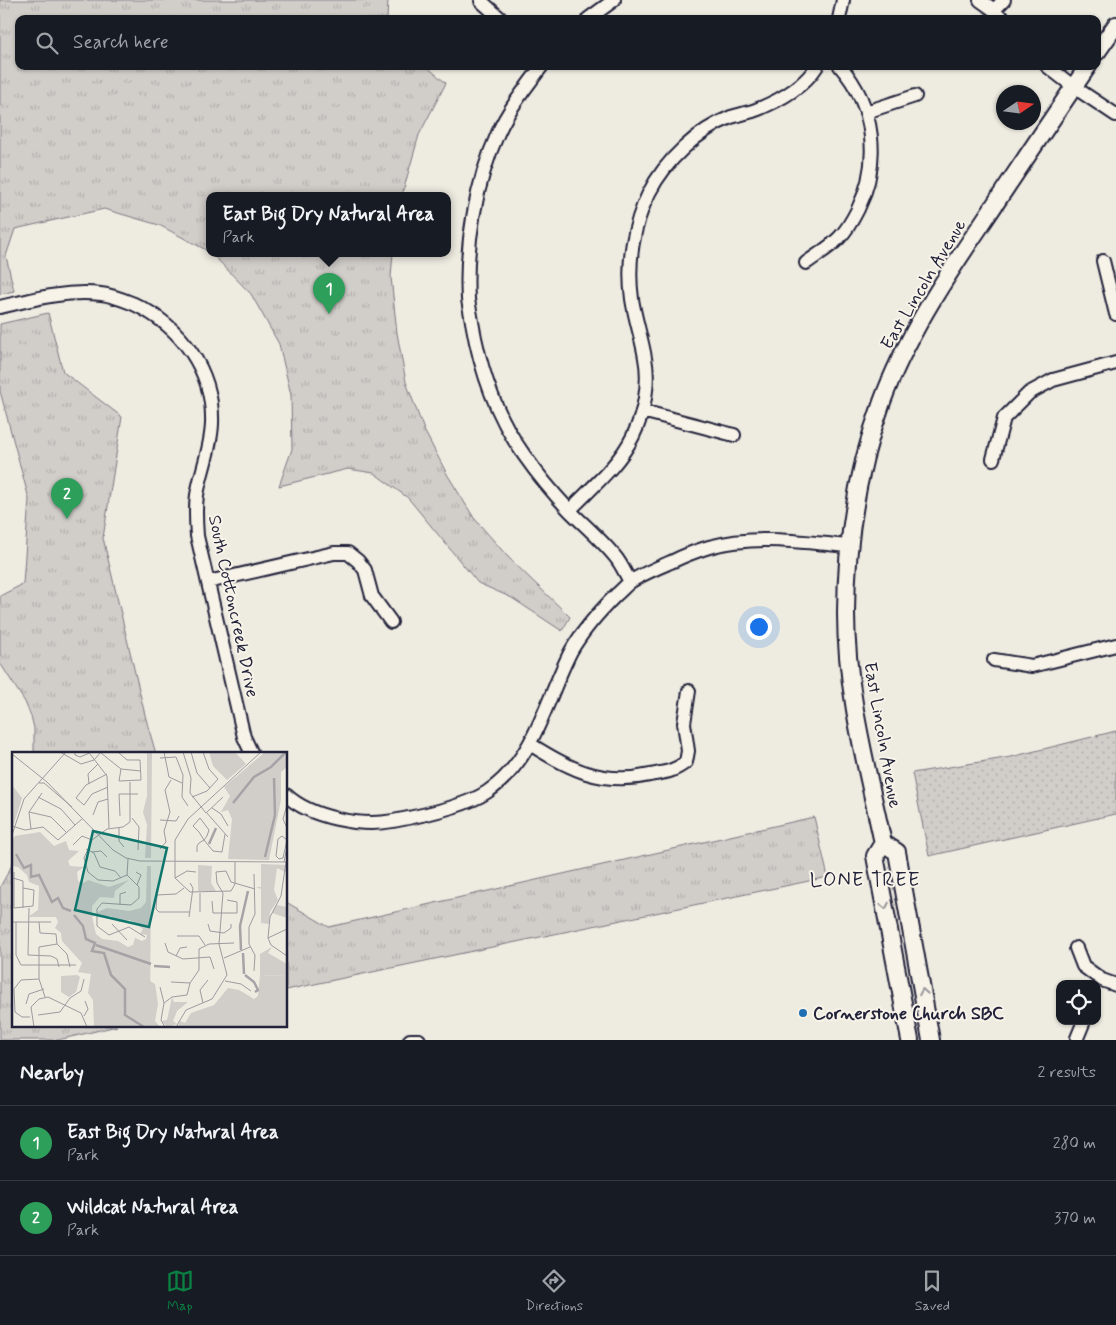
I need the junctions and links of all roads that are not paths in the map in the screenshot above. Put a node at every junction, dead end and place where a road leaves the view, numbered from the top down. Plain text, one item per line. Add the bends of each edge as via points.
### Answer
1 (614, 0) edge
2 (843, 0) edge
3 (980, 0) edge
4 (1004, 0) edge
5 (481, 1) edge
6 (999, 14) edge
7 (497, 15) edge
8 (593, 15) edge
9 (840, 15) edge
10 (1116, 24) edge
11 (1101, 46) edge
12 (539, 70) edge
13 (815, 70) edge
14 (843, 70) edge
15 (1051, 70) edge
16 (1085, 70) edge
17 (1074, 87) junction
18 (915, 96) dead end
19 (866, 112) junction
20 (1116, 115) edge
21 (1103, 261) dead end
22 (806, 263) dead end
23 (0, 307) edge
24 (1116, 314) edge
25 (1116, 363) edge
26 (642, 411) junction
27 (734, 435) dead end
28 (994, 459) dead end
29 (570, 510) junction
30 (849, 546) junction
31 (208, 582) junction
32 (630, 582) junction
33 (391, 622) dead end
34 (1116, 645) edge
35 (994, 660) dead end
36 (688, 691) dead end
37 (530, 744) junction
38 (251, 752) edge
39 (288, 796) edge
40 (883, 843) junction
41 (1076, 948) dead end
42 (1095, 980) edge
43 (1101, 985) edge
44 (1116, 985) edge
45 (1082, 1025) edge
46 (1077, 1038) dead end
47 (410, 1040) edge
48 (419, 1040) edge
49 (910, 1040) edge
50 (931, 1040) edge

1 - 8 street
2 - 9 street
3 - 6 street
4 - 6 street
5 - 7 street
10 - 11 main road
12 - 29 street via 499,131 484,170 473,222 468,300 475,342 501,418 543,482
13 - 26 street via 775,102 731,118 693,140 674,156 649,194 633,242 630,271 632,300 646,360 647,388
14 - 19 street
15 - 17 street
16 - 17 main road, East Lincoln Avenue
17 - 20 street
17 - 30 main road, East Lincoln Avenue via 958,259 895,370 866,452
18 - 19 street
19 - 22 street via 872,156 870,177 862,200 841,236
21 - 24 street
23 - 31 street, South Cottoncreek Drive via 48,296 103,294 123,299 160,319 180,336 194,354 206,382 212,423 196,515 197,536
25 - 28 street via 1053,380 1029,393 1004,418
26 - 27 street
26 - 29 street via 634,436 623,452
29 - 32 street via 617,559
30 - 32 street via 764,540 710,546
30 - 40 main road, East Lincoln Avenue via 846,614 850,677
31 - 33 street via 334,553 348,553 365,570 372,596
31 - 38 street, South Cottoncreek Drive via 244,737
32 - 37 street via 585,628 571,651
34 - 35 street via 1032,666
36 - 37 street via 684,723 688,751 686,762 675,770 636,779 594,776 556,760
37 - 39 street via 504,778 487,792 465,803 412,818 382,824 358,823 312,811
40 -> 49 main road, East Lincoln Avenue via 875,856
50 -> 40 main road, East Lincoln Avenue via 897,852
41 - 42 street via 1083,966
43 - 44 street
45 - 46 street
47 - 48 street

